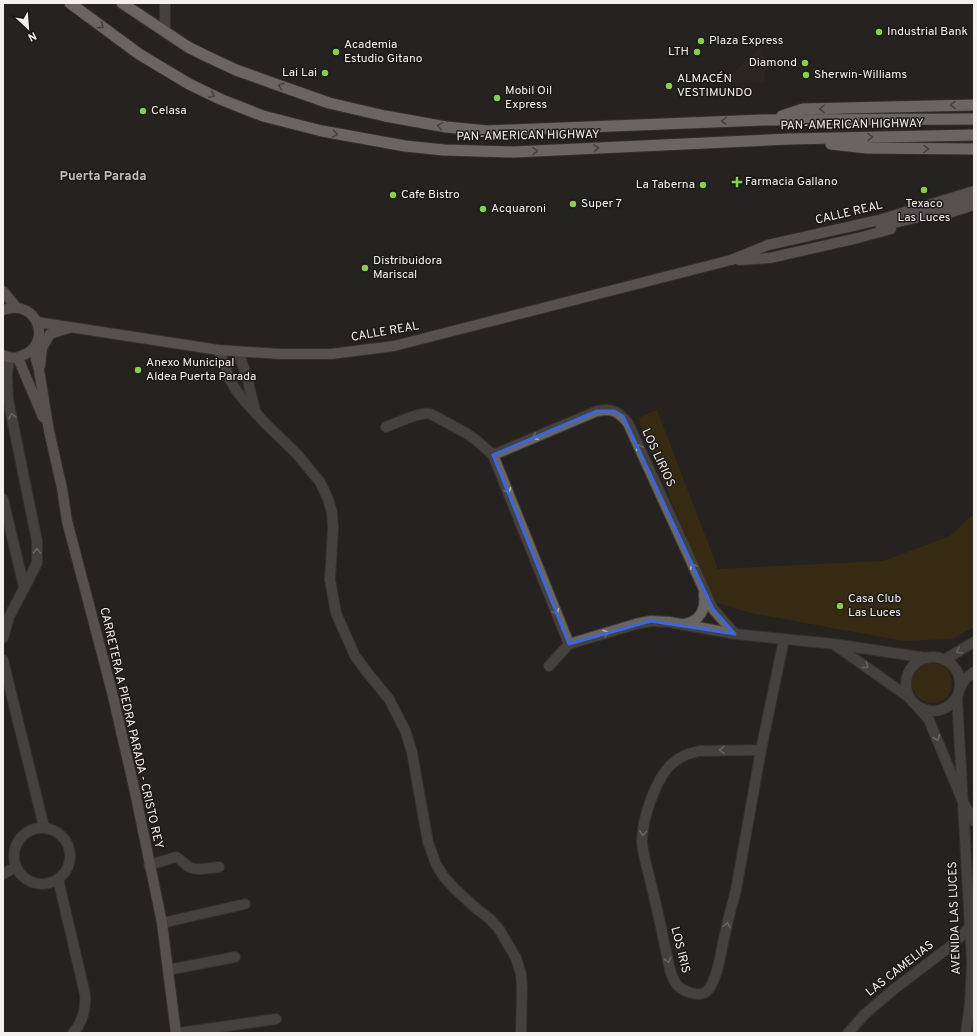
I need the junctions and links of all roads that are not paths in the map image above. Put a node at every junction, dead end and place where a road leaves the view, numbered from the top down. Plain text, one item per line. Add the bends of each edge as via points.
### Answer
1 (70, 3) edge
2 (122, 3) edge
3 (165, 3) edge
4 (165, 31) junction
5 (974, 105) edge
6 (974, 119) edge
7 (772, 120) junction
8 (974, 135) edge
9 (789, 139) junction
10 (974, 149) edge
11 (974, 191) edge
12 (974, 198) edge
13 (974, 205) edge
14 (731, 260) junction
15 (3, 290) edge
16 (16, 307) junction
17 (3, 310) edge
18 (37, 322) junction
19 (72, 327) junction
20 (33, 349) junction
21 (219, 350) junction
22 (238, 352) junction
23 (10, 357) edge
24 (39, 370) junction
25 (255, 411) junction
26 (386, 427) dead end
27 (49, 432) junction
28 (493, 455) junction
29 (3, 499) edge
30 (24, 587) junction
31 (704, 589) junction
32 (683, 624) junction
33 (735, 634) junction
34 (3, 638) edge
35 (784, 639) junction
36 (974, 642) edge
37 (569, 644) junction
38 (834, 644) junction
39 (927, 658) junction
40 (944, 660) junction
41 (3, 663) edge
42 (549, 666) dead end
43 (974, 672) edge
44 (959, 693) junction
45 (914, 702) junction
46 (761, 750) junction
47 (963, 802) junction
48 (974, 821) edge
49 (44, 828) junction
50 (150, 865) junction
51 (219, 867) dead end
52 (16, 868) junction
53 (3, 874) edge
54 (58, 879) junction
55 (245, 904) dead end
56 (162, 923) junction
57 (970, 927) junction
58 (235, 957) dead end
59 (168, 970) junction
60 (276, 1019) dead end
61 (73, 1033) edge
62 (177, 1033) edge
63 (521, 1033) edge
64 (848, 1033) edge
65 (966, 1033) edge

1 -> 9 highway, PAN-AMERICAN HIGHWAY via 139,54 190,84 263,116 322,131 405,146 489,152
2 - 4 highway, PAN-AMERICAN HIGHWAY
3 - 4 street
7 -> 4 highway, PAN-AMERICAN HIGHWAY via 488,131 446,127 329,103 236,70 188,47
5 -> 7 highway via 803,109
6 - 7 highway, PAN-AMERICAN HIGHWAY
9 -> 8 highway, PAN-AMERICAN HIGHWAY
9 -> 10 highway via 867,148
11 - 14 main road, CALLE REAL via 879,220 768,245
12 - 14 main road via 915,218
13 - 14 main road, CALLE REAL via 858,238 770,258
14 - 22 main road, CALLE REAL via 394,346 331,354
15 - 16 main road
16 - 17 main road
16 - 18 main road via 28,312
18 - 19 main road, CALLE REAL
18 - 20 main road via 39,336
19 - 21 main road, CALLE REAL
19 - 24 main road via 50,334 42,348
20 - 23 main road via 26,355
20 - 24 main road, CARRETERA A PIEDRA PARADA - CRISTO REY
21 - 22 main road, CALLE REAL
21 - 25 street via 228,378
22 - 25 street
23 - 27 main road, CARRETERA A PIEDRA PARADA - CRISTO REY
30 -> 23 street via 36,563 37,541 8,399 6,376
24 - 27 main road, CARRETERA A PIEDRA PARADA - CRISTO REY
25 - 63 street via 305,463 320,482 328,499 333,528 330,580 336,613 355,656 389,699 405,730 412,752 428,842 436,864 455,889 490,918 516,958 522,988
26 - 28 street via 426,412 458,428
27 - 50 main road, CARRETERA A PIEDRA PARADA - CRISTO REY via 67,521 112,692
31 -> 28 street, LOS LIRIOS via 623,416 606,409 597,411
28 -> 37 street
29 - 30 street
30 - 34 street via 9,617
31 - 32 street via 701,613 693,622
31 - 33 street, LOS LIRIOS via 713,609
32 - 33 street
37 -> 32 street via 651,621
33 - 35 street
35 - 38 street
35 - 46 street, LOS IRIS
36 -> 40 street
37 - 42 street
38 - 39 street
38 -> 45 street
39 - 40 street via 936,657
39 - 45 street via 919,661 908,674 907,691
40 - 44 street via 952,664 957,671 960,680
41 - 49 street
43 - 44 street via 965,679
44 - 45 street via 951,704 934,711 925,710
44 - 47 street, AVENIDA LAS LUCES
45 -> 47 street, AVENIDA LAS LUCES via 929,720
46 -> 46 street, LOS IRIS via 699,751 683,756 674,762 661,778 648,808 642,843 647,868 670,970 676,984 687,992 702,995 712,984 716,973 736,890
47 - 48 street
47 - 57 street, AVENIDA LAS LUCES
49 - 52 street via 34,828 18,840 13,858
49 - 54 street via 60,834 69,848 68,865
50 - 51 street via 176,857 195,869
50 - 56 main road, CARRETERA A PIEDRA PARADA - CRISTO REY
52 - 53 street
52 - 54 street via 21,876 39,884
54 - 61 street via 86,1002 80,1024
55 - 56 street
56 - 59 main road, CARRETERA A PIEDRA PARADA - CRISTO REY
57 - 64 street, LAS CAMELIAS via 952,945 865,1014
57 - 65 street, AVENIDA LAS LUCES via 972,963
58 - 59 street
59 - 62 main road, CARRETERA A PIEDRA PARADA - CRISTO REY
60 - 62 street

